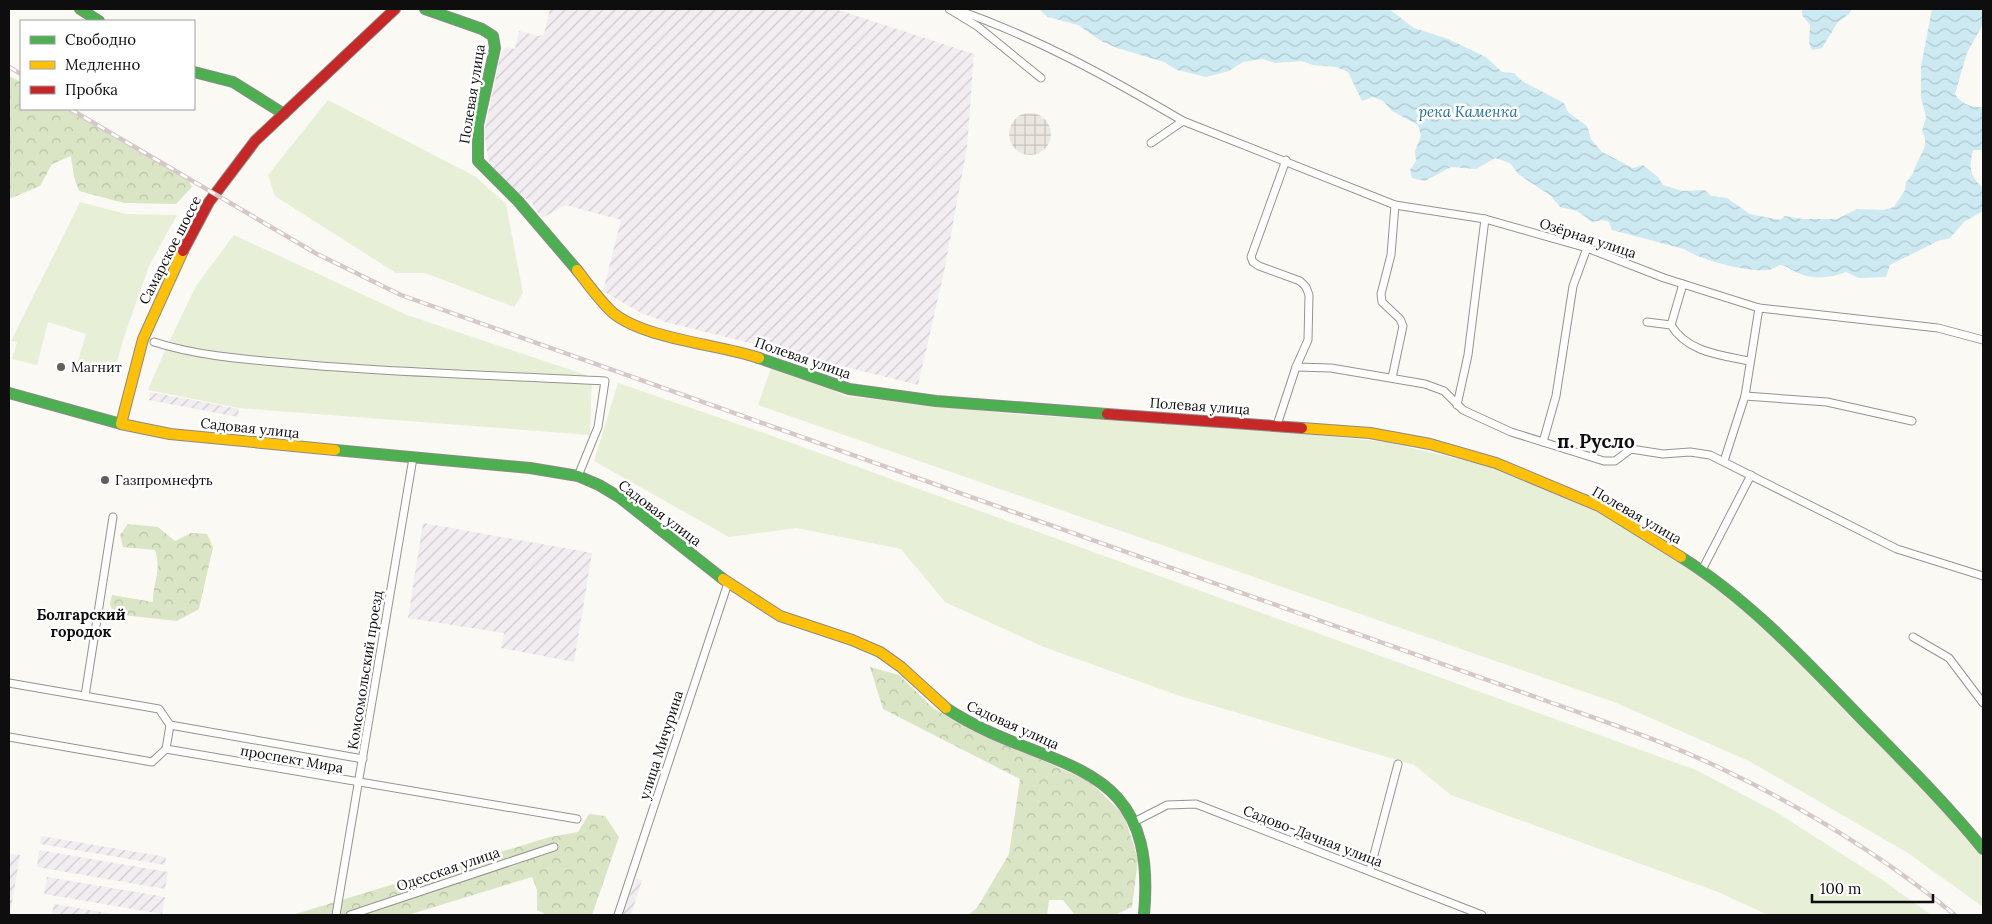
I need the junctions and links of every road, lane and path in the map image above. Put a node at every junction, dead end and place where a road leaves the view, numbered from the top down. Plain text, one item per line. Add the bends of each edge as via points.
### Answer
1 (80, 9) edge
2 (395, 9) edge
3 (425, 9) edge
4 (949, 9) edge
5 (955, 9) edge
6 (97, 20) edge
7 (195, 72) edge
8 (1042, 78) dead end
9 (284, 114) junction
10 (1184, 121) junction
11 (1151, 143) dead end
12 (1286, 160) junction
13 (1395, 205) junction
14 (1485, 219) junction
15 (1587, 248) junction
16 (1683, 284) junction
17 (1759, 308) junction
18 (1647, 322) dead end
19 (1670, 325) junction
20 (1983, 340) edge
21 (154, 342) dead end
22 (1749, 361) junction
23 (1296, 367) junction
24 (1392, 378) junction
25 (9, 393) edge
26 (1745, 396) junction
27 (1457, 405) junction
28 (1912, 420) dead end
29 (120, 424) junction
30 (1278, 425) junction
31 (1543, 442) junction
32 (413, 458) junction
33 (1724, 462) junction
34 (1751, 475) junction
35 (578, 476) junction
36 (113, 517) dead end
37 (1702, 570) junction
38 (1983, 576) edge
39 (728, 583) junction
40 (1913, 636) dead end
41 (9, 683) edge
42 (84, 696) junction
43 (1983, 702) edge
44 (170, 725) junction
45 (9, 737) edge
46 (166, 749) junction
47 (363, 758) junction
48 (1398, 764) dead end
49 (359, 783) junction
50 (577, 819) dead end
51 (1134, 822) junction
52 (554, 847) dead end
53 (1983, 849) edge
54 (1370, 870) junction
55 (336, 915) edge
56 (350, 915) edge
57 (618, 915) edge
58 (1144, 915) edge
59 (1482, 915) edge

1 - 6 street
2 - 9 street, Самарское шоссе
3 - 30 street, Полевая улица via 493,36 495,48 478,125 478,161 518,200 612,312 637,326 733,349 849,389 936,401
4 - 8 street via 977,26
5 - 10 street, Озёрная улица via 1002,25 1088,66
7 - 9 street via 233,82
9 - 29 street, Самарское шоссе via 255,141 233,168 209,202 183,250 143,339
10 - 11 street
10 - 12 street, Озёрная улица
12 - 13 street, Озёрная улица
12 - 23 street via 1252,257 1259,266 1306,287 1309,295 1308,340
13 - 14 street, Озёрная улица
13 - 24 street via 1391,255 1381,294 1382,302 1403,326
14 - 15 street, Озёрная улица
14 - 27 street via 1468,356
15 - 16 street, Озёрная улица
15 - 31 street via 1573,286 1556,396
16 - 17 street, Озёрная улица
16 - 19 street
17 - 20 street, Озёрная улица via 1938,328
17 - 22 street
18 - 19 street
19 - 22 street via 1677,335 1701,351
21 - 35 street via 177,349 298,364 605,381 598,427
22 - 26 street
23 - 24 street via 1331,368
23 - 30 street
24 - 27 street via 1444,391
25 - 29 street, Садовая улица
26 - 28 street via 1827,402
26 - 33 street
27 - 31 street via 1512,432
29 - 32 street, Садовая улица via 170,434
30 - 37 street, Полевая улица via 1370,433 1430,444 1496,463 1599,506
31 - 33 street via 1604,461 1615,461 1636,449 1663,454 1700,453
32 - 35 street, Садовая улица via 530,468
32 - 47 street, Комсомольский проезд
33 - 34 street
34 - 37 street
34 - 38 street via 1897,549
35 - 39 street, Садовая улица via 630,505
36 - 42 street
37 - 53 street, Полевая улица via 1786,641 1957,817
39 - 51 street, Садовая улица via 791,622 879,651 958,716 1085,773 1104,785
39 - 57 street, улица Мичурина
40 - 43 street via 1948,658
41 - 42 street
42 - 44 street via 159,710
44 - 46 street
44 - 47 street, проспект Мира
45 - 46 street via 152,762
46 - 49 street, проспект Мира
47 - 49 street, Комсомольский проезд
48 - 54 street
49 - 50 street, проспект Мира
49 - 55 street, Комсомольский проезд
51 - 54 street, Садово-Дачная улица via 1167,805 1196,804
51 - 58 street, Садовая улица via 1145,857 1147,887
52 - 56 street, Одесская улица
54 - 59 street, Садово-Дачная улица

